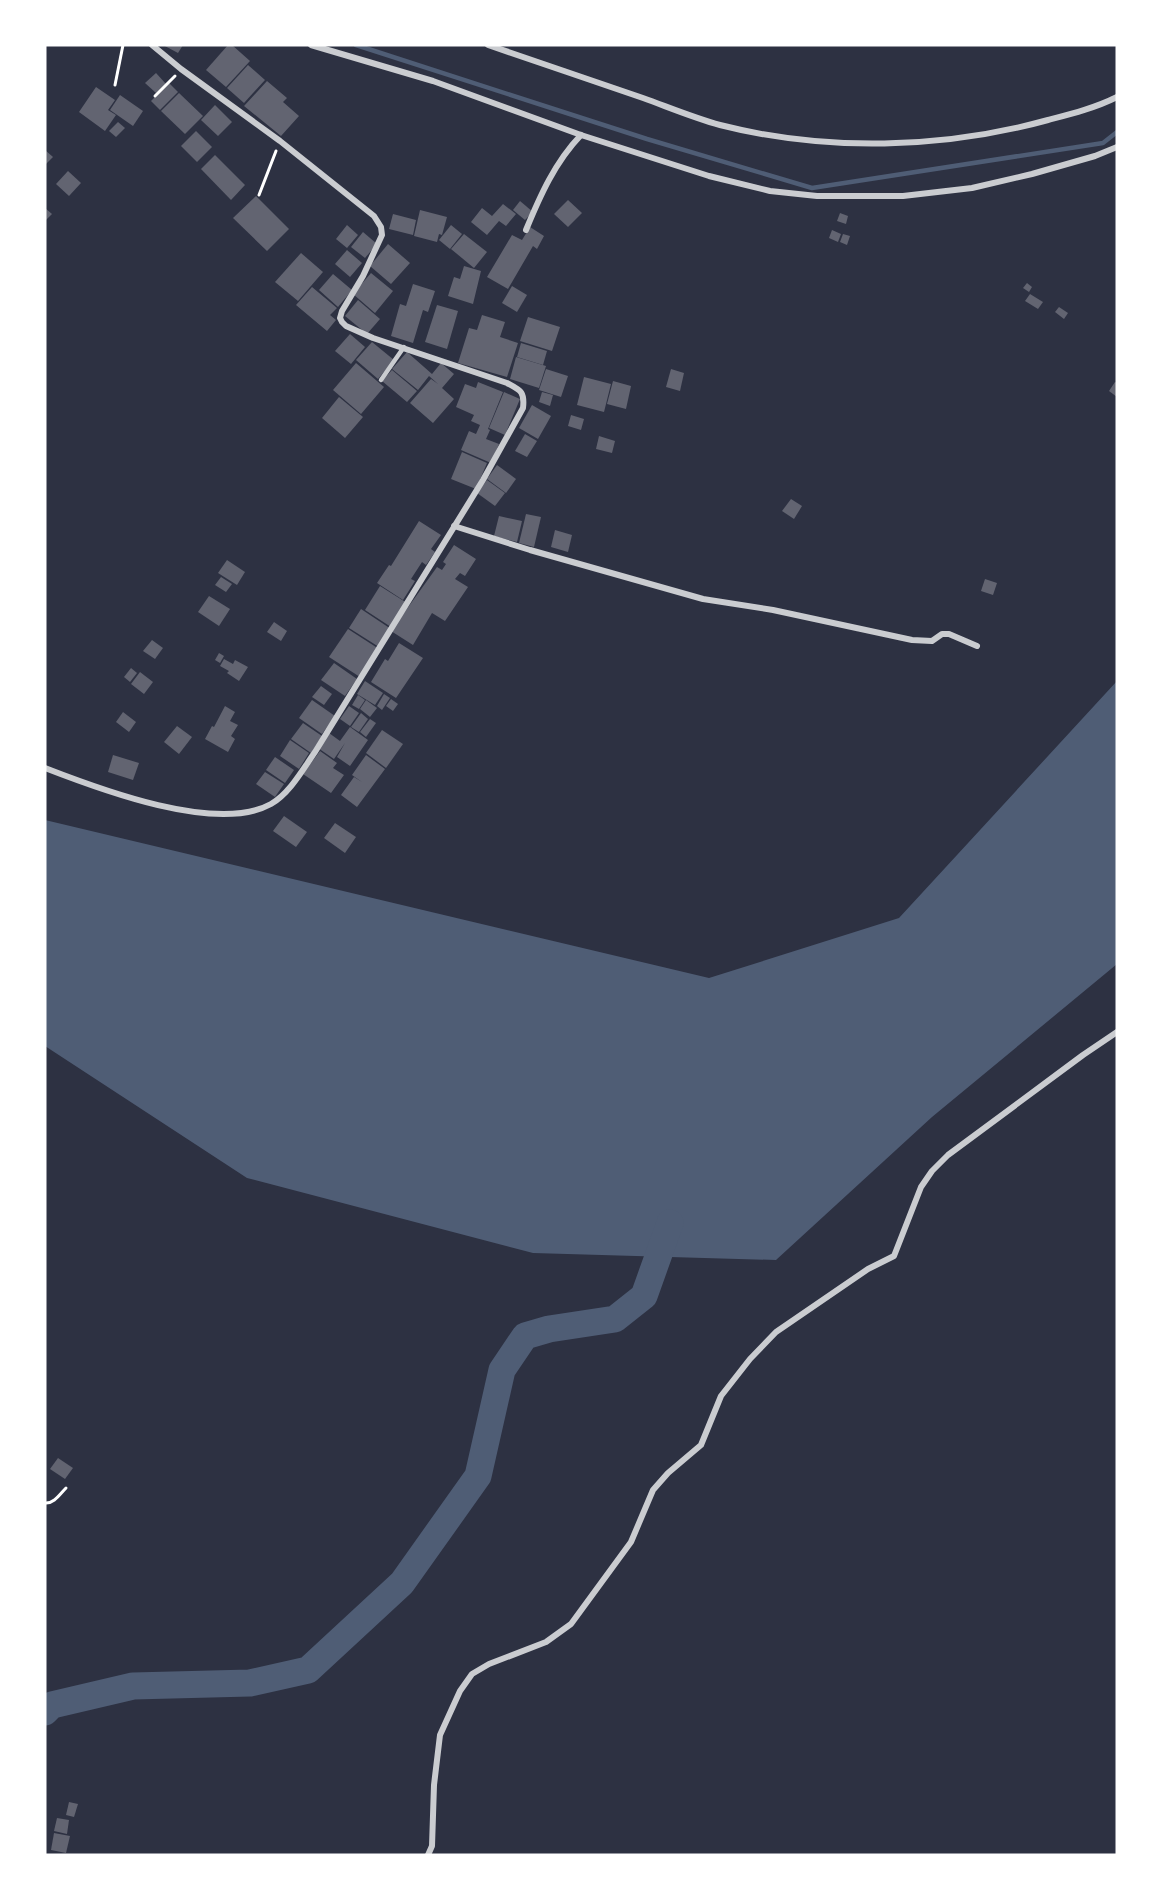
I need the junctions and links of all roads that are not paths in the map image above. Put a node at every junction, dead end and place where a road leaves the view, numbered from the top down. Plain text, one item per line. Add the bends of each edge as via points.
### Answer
1 (152, 45) edge
2 (311, 45) edge
3 (488, 45) edge
4 (1117, 97) edge
5 (581, 135) junction
6 (1117, 147) edge
7 (525, 230) dead end
8 (404, 347) junction
9 (381, 380) dead end
10 (454, 526) junction
11 (977, 646) dead end
12 (45, 768) edge
13 (1117, 1032) edge
14 (429, 1855) edge

1 - 8 street via 374,216 382,235 340,318 346,326
2 - 5 street via 433,81
3 - 4 street via 719,125 826,141 940,142 1037,123
5 - 6 street via 709,176 770,191 817,196 903,196 972,188
5 - 7 street via 555,168
8 - 9 lane
8 - 10 street via 507,383 520,390 524,398 523,408
10 - 11 street via 704,599 912,640 932,641 949,634
10 - 12 street via 315,752 273,802 237,814 197,812 144,801
13 - 14 street via 948,1155 921,1187 894,1256 868,1269 776,1332 750,1359 721,1396 701,1444 653,1490 630,1542 571,1624 546,1642 472,1674 440,1735

